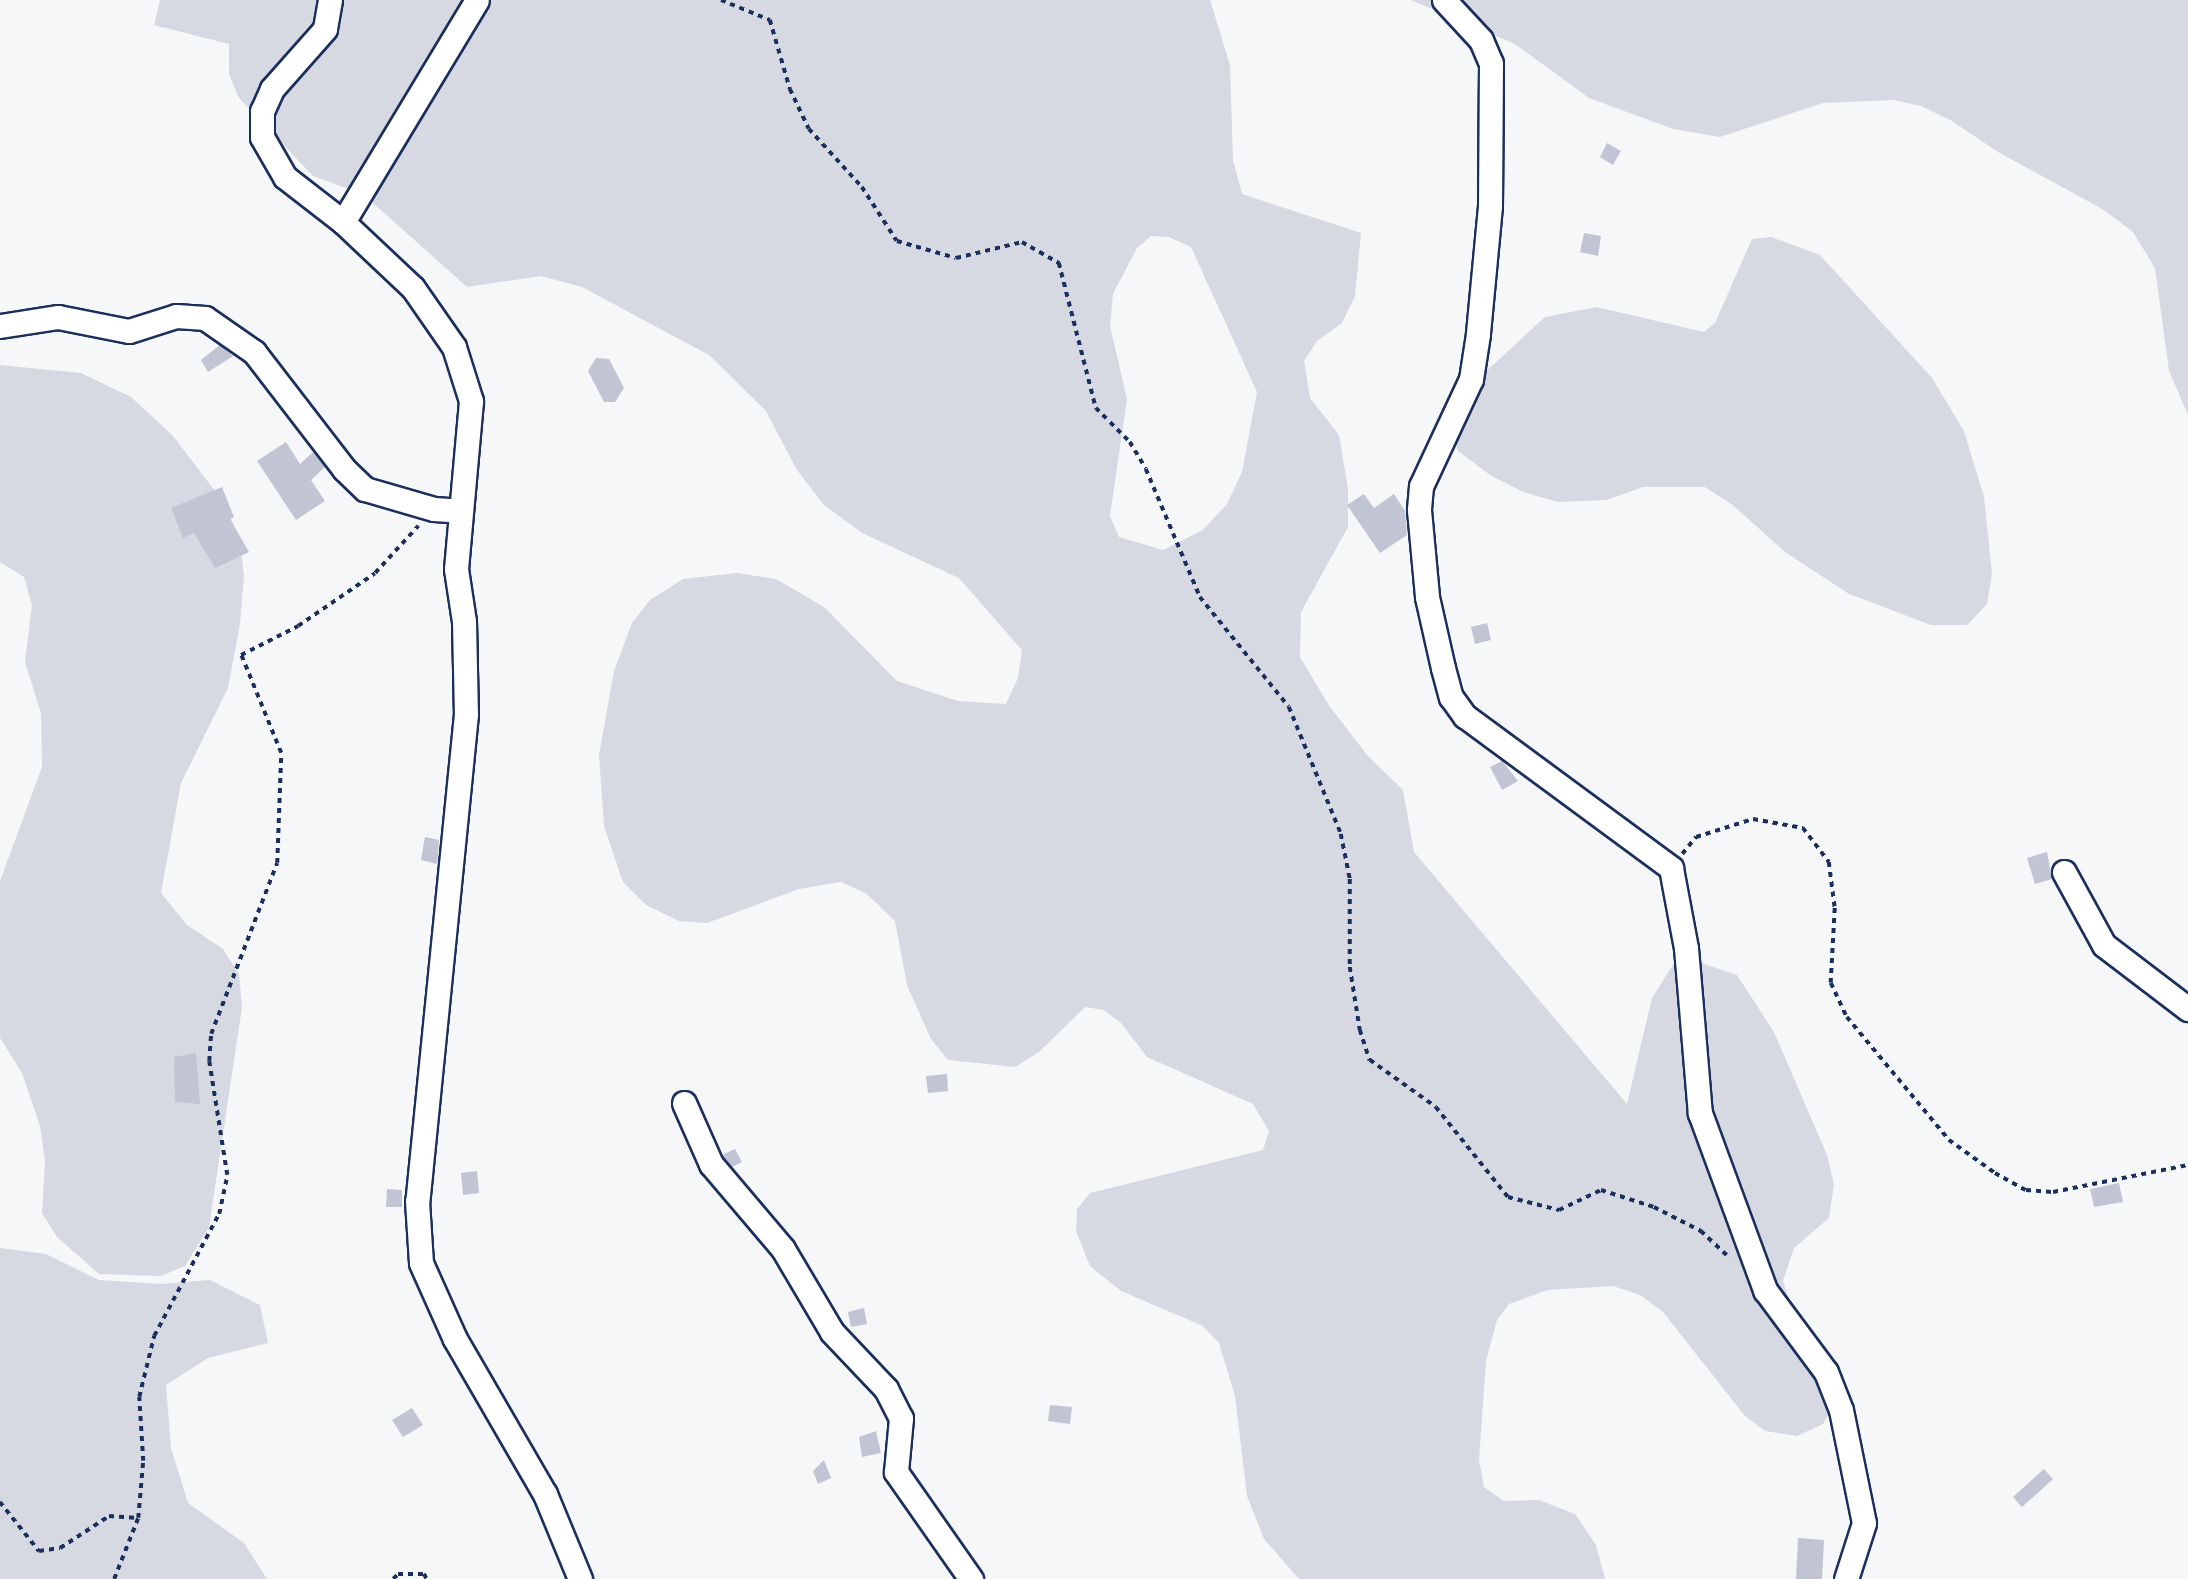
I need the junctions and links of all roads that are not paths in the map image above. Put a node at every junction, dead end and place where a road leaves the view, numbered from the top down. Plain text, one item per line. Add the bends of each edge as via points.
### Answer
1 (330, 0) edge
2 (477, 0) edge
3 (1444, 0) edge
4 (344, 222) junction
5 (0, 326) edge
6 (460, 511) junction
7 (2064, 872) dead end
8 (2188, 1009) edge
9 (684, 1103) dead end
10 (580, 1579) edge
11 (971, 1579) edge
12 (1846, 1579) edge

1 - 4 street via 324,29 272,89 262,111 262,137 285,177
2 - 4 street
3 - 12 street via 1481,40 1491,62 1490,206 1477,345 1471,379 1421,486 1419,510 1427,597 1451,697 1465,716 1671,868 1685,937 1700,1113 1765,1290 1826,1372 1841,1410 1864,1523
4 - 6 street via 413,288 454,347 471,401
5 - 6 street via 58,317 129,331 176,316 205,318 254,352 344,469 365,489 434,509
6 - 10 street via 456,569 464,621 466,714 417,1200 421,1263 455,1339 545,1494
7 - 8 street via 2104,945
9 - 11 street via 711,1164 783,1249 832,1332 886,1389 901,1419 896,1472

